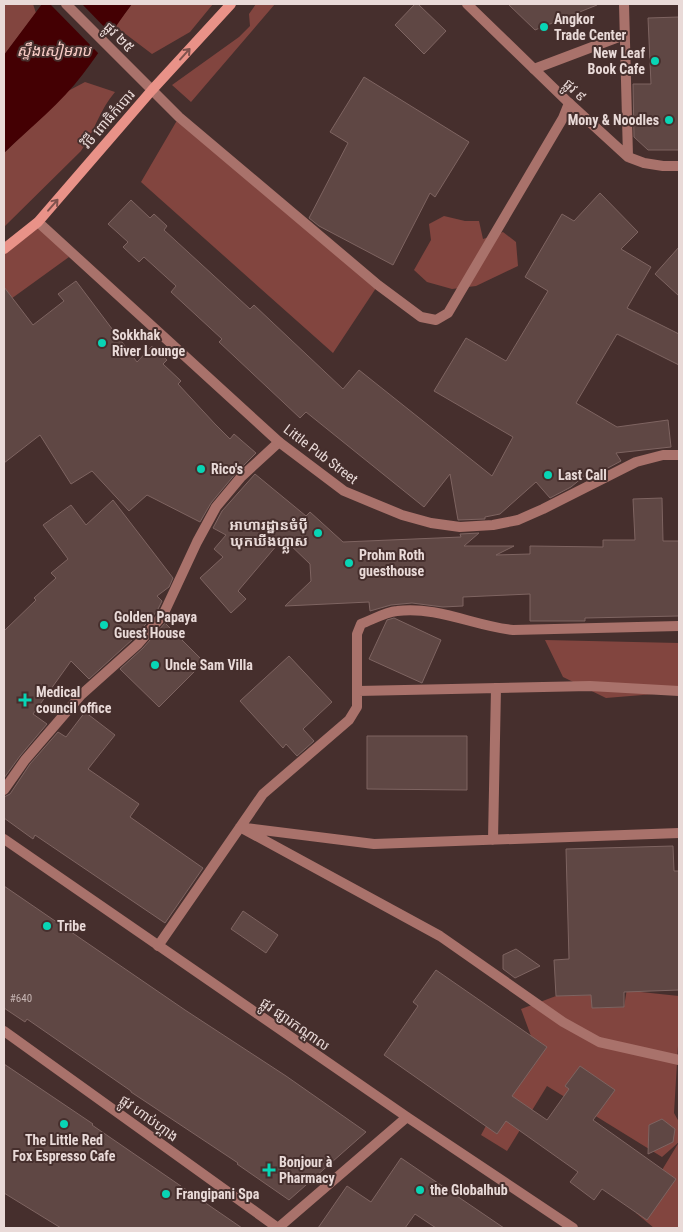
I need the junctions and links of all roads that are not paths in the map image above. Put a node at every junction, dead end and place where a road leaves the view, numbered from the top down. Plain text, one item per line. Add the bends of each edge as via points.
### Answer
1 (66, 4) edge
2 (231, 4) edge
3 (467, 4) edge
4 (624, 4) edge
5 (624, 35) junction
6 (534, 69) junction
7 (152, 90) junction
8 (569, 103) junction
9 (628, 158) junction
10 (679, 166) edge
11 (38, 222) junction
12 (4, 249) edge
13 (280, 442) junction
14 (679, 455) edge
15 (679, 626) edge
16 (496, 688) junction
17 (358, 691) junction
18 (679, 691) edge
19 (4, 790) edge
20 (240, 827) junction
21 (679, 833) edge
22 (4, 839) edge
23 (493, 840) junction
24 (158, 946) junction
25 (4, 1031) edge
26 (679, 1060) edge
27 (407, 1117) junction
28 (562, 1221) junction
29 (278, 1228) edge
30 (554, 1228) edge
31 (573, 1228) edge

1 - 7 street, ផ្លូវ ២៥
7 -> 2 street, វិថី ពោធិកំបោរ
3 - 6 street, ផ្លូវ ៩
4 - 5 street
5 - 6 street
5 - 9 street
6 - 8 street, ផ្លូវ ៩
7 - 8 street, ផ្លូវ ២៥ via 179,117 378,285 421,317 436,320 448,314
11 -> 7 street, វិថី ពោធិកំបោរ
8 - 9 street, ផ្លូវ ៩
9 - 10 street, ផ្លូវ ៩ via 662,166
11 - 12 street, វិថី ពោធិកំបោរ
11 - 13 street, Little Pub Street
13 - 14 street, Little Pub Street via 344,491 402,515 460,526 518,520 636,462 663,455
13 - 19 street via 241,477 216,507 163,615 138,644 81,695 25,760
15 - 17 street via 513,630 435,611 396,611 361,624 357,634
16 - 17 street
16 - 18 street via 590,686
16 - 23 street
17 - 20 street via 357,707 349,720 263,794
20 - 23 street via 374,844
20 - 24 street
20 - 26 street via 440,936 563,1022 599,1042
21 - 23 street
22 - 24 street, ផ្លូវ ផ្សារកណ្តាល
24 - 27 street, ផ្លូវ ផ្សារកណ្តាល
25 - 29 street, ផ្លូវ ហាប់ហ្គាង
27 - 28 street, ផ្លូវ ផ្សារកណ្តាល
27 - 29 street
28 - 30 street
28 - 31 street, ផ្លូវ ផ្សារកណ្តាល

